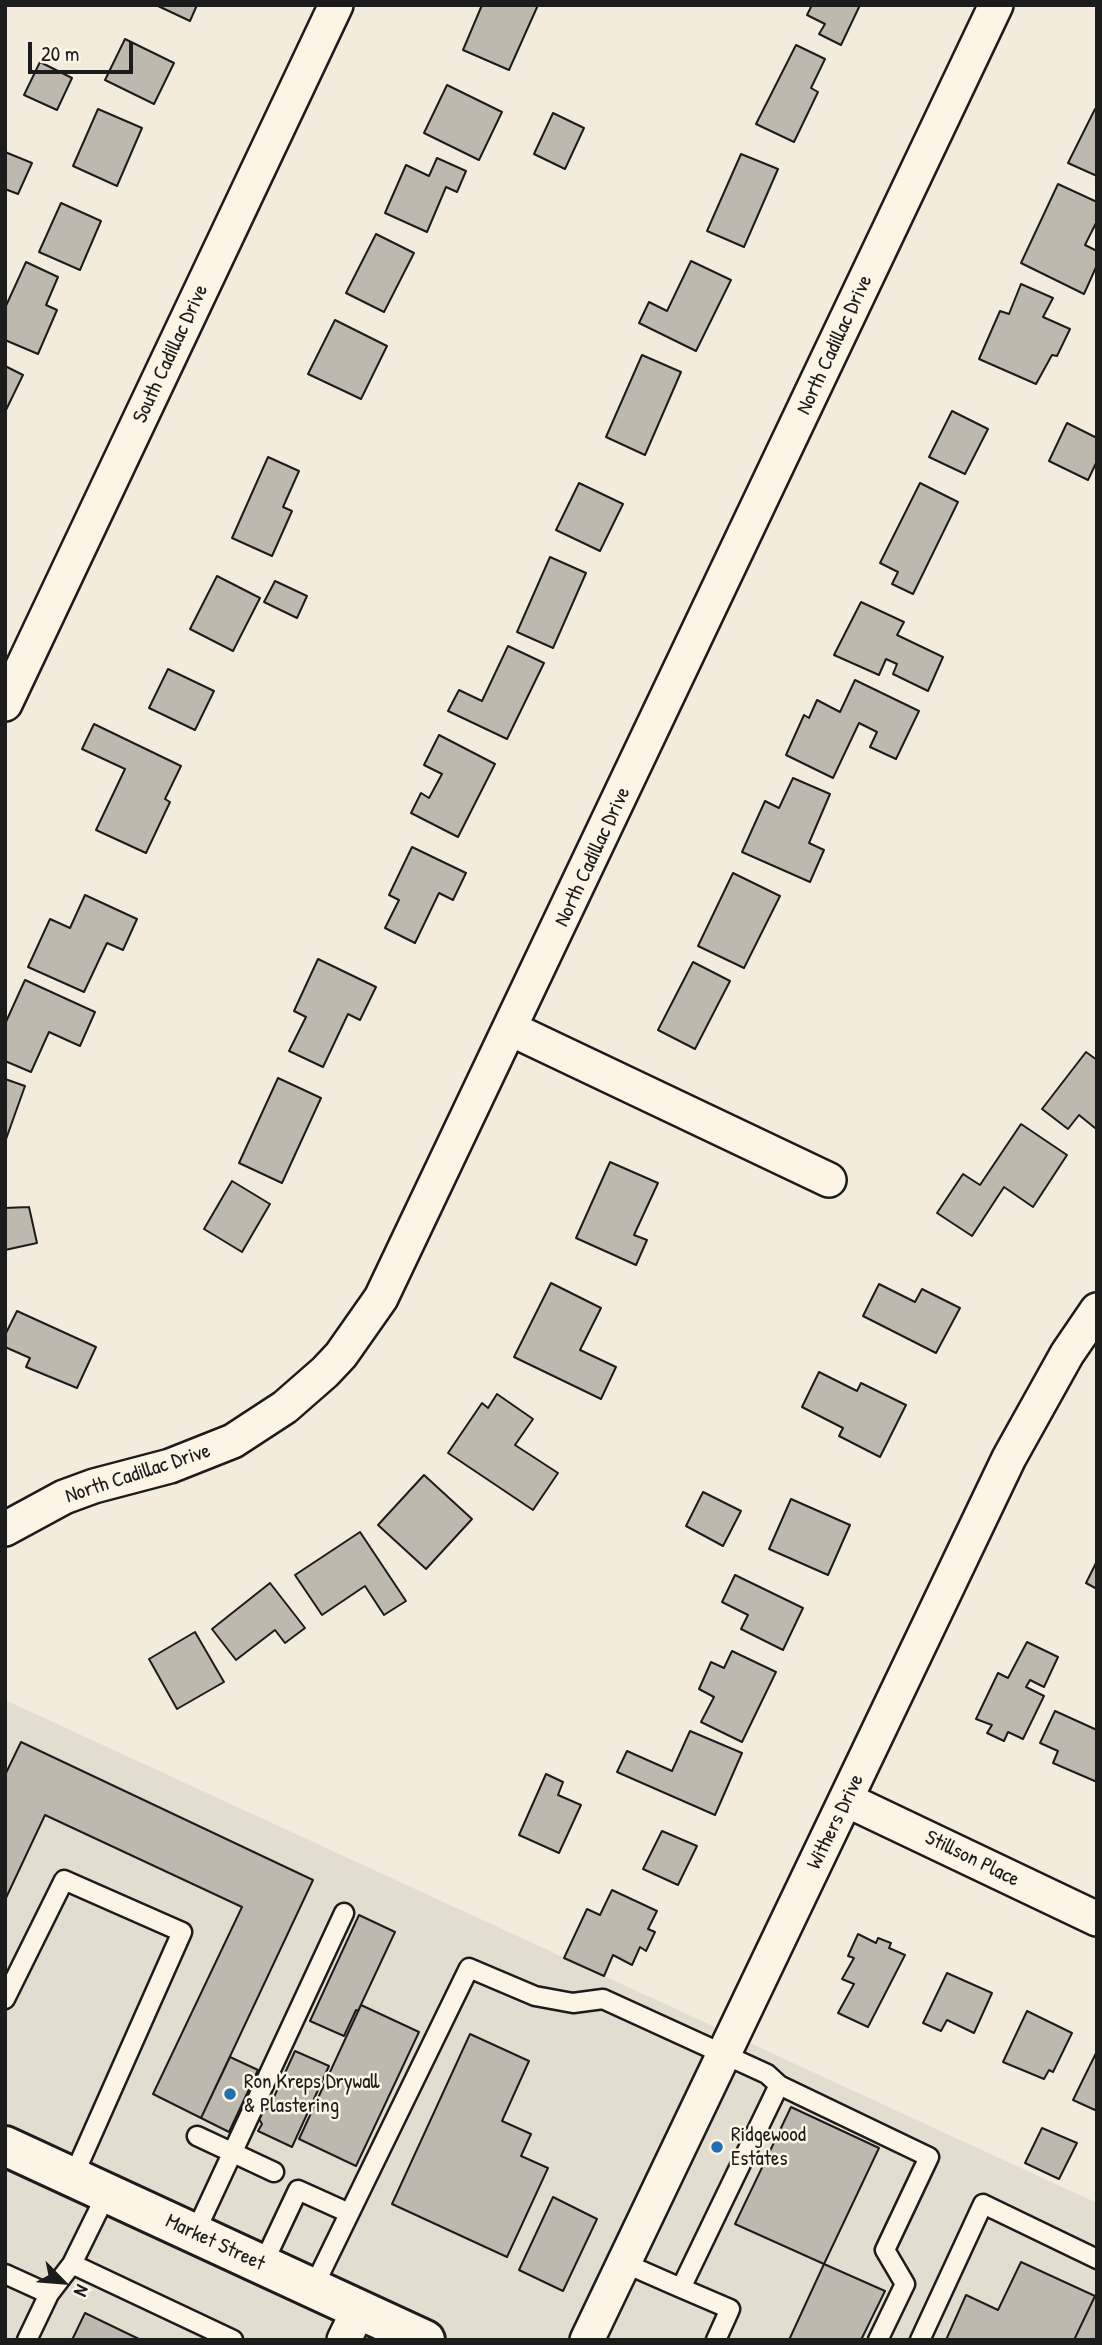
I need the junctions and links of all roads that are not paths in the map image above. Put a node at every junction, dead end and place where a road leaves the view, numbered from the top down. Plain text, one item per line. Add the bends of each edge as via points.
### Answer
1 (336, 5) edge
2 (996, 5) edge
3 (5, 704) edge
4 (511, 1029) junction
5 (829, 1180) dead end
6 (1097, 1310) edge
7 (5, 1530) edge
8 (847, 1800) junction
9 (344, 1913) dead end
10 (1097, 1919) edge
11 (5, 1999) edge
12 (724, 2055) junction
13 (776, 2091) junction
14 (197, 2136) dead end
15 (5, 2146) edge
16 (233, 2153) junction
17 (274, 2172) dead end
18 (73, 2177) junction
19 (107, 2193) junction
20 (349, 2213) junction
21 (195, 2234) junction
22 (1097, 2259) edge
23 (624, 2263) junction
24 (72, 2264) junction
25 (263, 2264) junction
26 (5, 2274) edge
27 (313, 2288) junction
28 (681, 2288) junction
29 (49, 2294) junction
30 (351, 2324) edge
31 (27, 2340) edge
32 (233, 2340) edge
33 (425, 2340) edge
34 (587, 2340) edge
35 (716, 2340) edge
36 (878, 2340) edge
37 (920, 2340) edge

1 - 3 street, South Cadillac Drive
2 - 4 street, North Cadillac Drive
4 - 5 street
4 - 7 street, North Cadillac Drive via 381,1298 325,1373 285,1407 233,1441 170,1466 84,1489
6 - 8 street, Withers Drive via 1009,1458
8 - 10 street, Stillson Place
8 - 12 street, Withers Drive
9 - 16 lane
11 - 18 lane via 64,1880 182,1932
12 - 13 lane via 767,2074
12 - 20 lane via 604,1999 573,2003 535,1996 469,1968
12 - 23 street, Withers Drive
13 - 28 lane
13 - 36 lane via 929,2157 886,2250 905,2284
14 - 16 lane
15 - 18 main road, Market Street
16 - 17 lane
16 - 21 lane
18 - 19 main road, Market Street
19 - 21 main road, Market Street
19 - 24 lane
20 - 25 lane via 298,2190
20 - 27 lane
21 - 25 main road, Market Street
22 - 37 lane via 983,2204
23 - 28 lane
23 - 34 street, Withers Drive
24 - 29 lane
24 - 32 lane
25 - 27 main road, Market Street
26 - 29 lane
27 - 30 main road, Market Street
28 - 35 lane via 730,2309
29 - 31 lane
30 - 33 main road, Market Street

